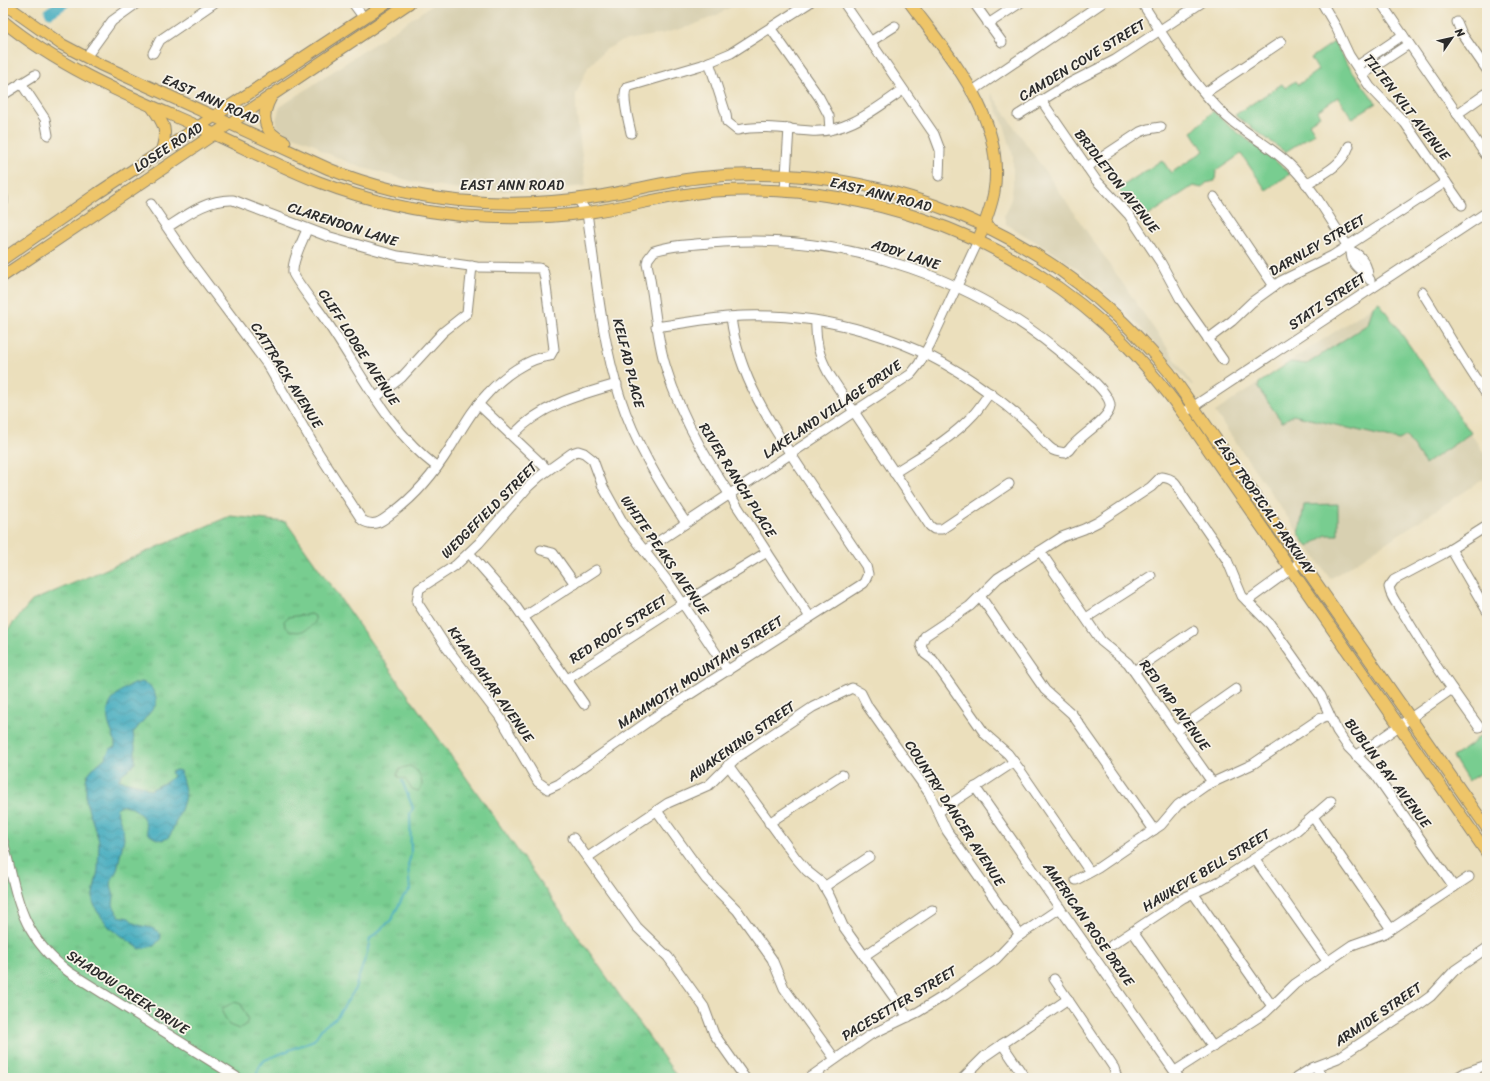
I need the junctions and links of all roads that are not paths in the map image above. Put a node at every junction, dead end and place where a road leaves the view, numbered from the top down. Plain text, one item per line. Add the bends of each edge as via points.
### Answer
1 (3, 3) edge
2 (137, 3) edge
3 (214, 3) edge
4 (354, 3) edge
5 (386, 3) edge
6 (409, 3) edge
7 (809, 3) edge
8 (844, 3) edge
9 (910, 3) edge
10 (974, 3) edge
11 (1020, 3) edge
12 (1102, 3) edge
13 (1142, 3) edge
14 (1201, 3) edge
15 (1322, 3) edge
16 (1381, 3) edge
17 (364, 18) junction
18 (1457, 22) dead end
19 (7, 24) edge
20 (988, 24) junction
21 (895, 26) dead end
22 (771, 29) junction
23 (1160, 30) junction
24 (1403, 35) junction
25 (353, 41) junction
26 (327, 42) junction
27 (870, 42) junction
28 (1002, 42) dead end
29 (1281, 42) dead end
30 (1409, 44) junction
31 (153, 53) dead end
32 (86, 57) junction
33 (709, 62) junction
34 (1357, 66) junction
35 (310, 70) junction
36 (1487, 70) edge
37 (35, 75) dead end
38 (1362, 75) junction
39 (21, 83) junction
40 (903, 90) junction
41 (971, 92) junction
42 (1205, 93) junction
43 (1487, 93) edge
44 (3, 95) edge
45 (271, 97) junction
46 (1041, 100) junction
47 (152, 106) junction
48 (1457, 114) junction
49 (1018, 115) dead end
50 (214, 117) junction
51 (230, 124) junction
52 (198, 127) junction
53 (789, 128) junction
54 (1161, 128) dead end
55 (830, 130) junction
56 (631, 133) dead end
57 (214, 134) junction
58 (48, 135) dead end
59 (1350, 146) dead end
60 (161, 152) junction
61 (1487, 157) edge
62 (316, 163) junction
63 (1087, 167) junction
64 (786, 176) junction
65 (939, 176) dead end
66 (1446, 182) junction
67 (1306, 184) junction
68 (390, 188) junction
69 (785, 191) junction
70 (1214, 197) dead end
71 (578, 199) junction
72 (387, 202) junction
73 (151, 204) dead end
74 (1462, 205) dead end
75 (1487, 212) edge
76 (587, 213) junction
77 (984, 224) junction
78 (168, 227) junction
79 (308, 229) junction
80 (978, 241) junction
81 (1349, 248) junction
82 (651, 254) joint
83 (3, 259) edge
84 (472, 266) junction
85 (3, 276) edge
86 (1274, 286) junction
87 (1374, 286) junction
88 (958, 287) junction
89 (1422, 292) dead end
90 (731, 317) junction
91 (816, 321) junction
92 (656, 328) junction
93 (1208, 339) junction
94 (925, 354) junction
95 (1223, 360) dead end
96 (617, 384) junction
97 (1486, 391) edge
98 (990, 393) junction
99 (375, 398) junction
100 (478, 404) junction
101 (1195, 406) junction
102 (853, 411) junction
103 (1183, 414) junction
104 (513, 435) junction
105 (584, 453) joint
106 (790, 453) junction
107 (437, 467) junction
108 (548, 470) junction
109 (894, 472) junction
110 (1009, 484) dead end
111 (729, 494) junction
112 (686, 523) junction
113 (1487, 526) edge
114 (1451, 549) junction
115 (541, 550) dead end
116 (644, 551) junction
117 (1040, 551) junction
118 (767, 552) junction
119 (469, 553) junction
120 (1302, 561) junction
121 (1291, 569) junction
122 (596, 570) dead end
123 (1151, 576) dead end
124 (575, 584) junction
125 (417, 595) joint
126 (980, 596) junction
127 (1246, 601) junction
128 (682, 604) junction
129 (1487, 611) edge
130 (524, 617) junction
131 (810, 617) junction
132 (1086, 618) junction
133 (1193, 631) dead end
134 (728, 671) junction
135 (1134, 671) junction
136 (566, 680) junction
137 (852, 688) joint
138 (1236, 689) dead end
139 (1452, 689) junction
140 (584, 704) dead end
141 (1329, 715) junction
142 (1405, 722) junction
143 (1479, 727) dead end
144 (1176, 731) junction
145 (1356, 756) junction
146 (1014, 762) junction
147 (728, 765) junction
148 (842, 775) dead end
149 (1212, 782) junction
150 (544, 787) joint
151 (975, 787) junction
152 (1331, 801) dead end
153 (657, 811) junction
154 (938, 812) junction
155 (1313, 817) junction
156 (769, 823) junction
157 (1487, 828) edge
158 (1154, 830) junction
159 (573, 838) dead end
160 (3, 841) edge
161 (1487, 853) edge
162 (588, 857) junction
163 (869, 857) dead end
164 (1254, 858) junction
165 (1090, 872) junction
166 (1469, 877) dead end
167 (1076, 880) dead end
168 (824, 886) junction
169 (1454, 887) junction
170 (1193, 893) junction
171 (1060, 908) junction
172 (932, 910) dead end
173 (1391, 929) junction
174 (1133, 932) junction
175 (1020, 935) junction
176 (1112, 946) dead end
177 (1487, 948) edge
178 (864, 956) junction
179 (1327, 961) junction
180 (1054, 979) dead end
181 (1068, 999) junction
182 (1272, 1006) junction
183 (908, 1017) junction
184 (1002, 1044) junction
185 (1213, 1047) junction
186 (835, 1059) junction
187 (1487, 1065) edge
188 (1315, 1067) junction
189 (1177, 1075) edge
190 (238, 1078) edge
191 (745, 1078) edge
192 (809, 1078) edge
193 (963, 1078) edge
194 (1025, 1078) edge
195 (1116, 1078) edge
196 (1296, 1078) edge
197 (1323, 1078) edge
198 (1456, 1078) edge

1 - 32 main road, EAST ANN ROAD via 49,36
2 - 32 street via 112,21
3 - 31 street via 160,40
4 - 17 street
5 - 17 main road, LOSEE ROAD
6 - 25 main road, LOSEE ROAD
7 - 22 street
8 - 27 street
9 - 41 main road via 957,68
10 - 20 street
11 - 20 street
12 - 41 street
13 - 23 street
14 - 23 street, CAMDEN COVE STREET
15 - 34 street, TILTEN KILT AVENUE
16 - 24 street
17 - 25 main road via 365,25 358,30
17 - 26 main road, LOSEE ROAD
18 - 36 street via 1462,34
19 - 32 main road via 71,60 78,62
19 - 47 main road, EAST ANN ROAD via 37,47 80,72
20 - 28 street
21 - 27 street
22 - 33 street via 744,46
22 - 55 street via 819,97 829,116
23 - 42 street
23 - 46 street, CAMDEN COVE STREET via 1115,60
24 - 30 street
24 - 34 street
25 - 35 main road, LOSEE ROAD
26 - 35 main road via 326,50 317,57
26 - 50 main road, LOSEE ROAD
27 - 40 street
29 - 42 street
30 - 38 street
30 - 48 street
32 - 50 main road, EAST ANN ROAD
33 - 53 street via 729,125 737,130 757,127
33 - 56 street via 627,88 624,98
34 - 38 street, TILTEN KILT AVENUE
35 - 45 main road, LOSEE ROAD
37 - 39 street
38 - 66 street, TILTEN KILT AVENUE via 1378,96 1405,123
39 - 44 street
39 - 58 street via 45,119
40 - 55 street via 858,120
40 - 65 street via 938,143
41 - 77 main road via 988,125 996,164 994,190
42 - 67 street via 1236,124 1285,160
43 - 48 street
45 - 51 main road, LOSEE ROAD
45 - 62 main road via 265,112 268,130 276,138 307,152
46 - 49 street, CAMDEN COVE STREET
46 - 63 street, BRIDLETON AVENUE
47 - 52 main road, EAST ANN ROAD
47 - 60 main road via 165,128
48 - 61 street
50 - 51 main road, EAST ANN ROAD
50 - 52 main road, LOSEE ROAD
51 - 57 main road, LOSEE ROAD
51 - 62 main road, EAST ANN ROAD
52 - 57 main road, EAST ANN ROAD
52 - 60 main road, LOSEE ROAD
53 - 55 street
53 - 64 street
54 - 63 street via 1140,132
57 - 72 main road, EAST ANN ROAD via 316,181
57 - 85 main road, LOSEE ROAD
59 - 67 street via 1338,164
60 - 83 main road, LOSEE ROAD
62 - 68 main road, EAST ANN ROAD via 353,178
63 - 93 street, BRIDLETON AVENUE via 1129,215
64 - 69 street
64 - 71 main road, EAST ANN ROAD via 696,178
64 - 77 main road, EAST ANN ROAD via 846,182 889,191
66 - 74 street, TILTEN KILT AVENUE
66 - 81 street, DARNLEY STREET
67 - 81 street
68 - 71 main road, EAST ANN ROAD via 429,197 486,203 536,203
68 - 72 main road
69 - 76 main road, EAST ANN ROAD via 746,190 693,194
69 - 80 main road, EAST ANN ROAD via 815,193 866,203 918,217
70 - 86 street
71 - 76 street, KELFAD PLACE
72 - 76 main road, EAST ANN ROAD via 438,213 469,216 535,218
73 - 78 street, CATTRACK AVENUE
75 - 87 street, STATZ STREET
76 - 96 street, KELFAD PLACE via 607,348
77 - 80 main road
77 - 101 main road, EAST TROPICAL PARKWAY via 1055,266 1102,302 1150,349
78 - 79 street, CLARENDON LANE via 201,206 223,200 246,204
78 - 107 street, CATTRACK AVENUE via 201,277 267,364 332,475 362,520 367,523 378,523 424,486
79 - 84 street, CLARENDON LANE via 390,255
79 - 99 street, CLIFF LODGE AVENUE via 294,266 295,278 323,316
80 - 88 street, LAKELAND VILLAGE DRIVE
80 - 103 main road, EAST TROPICAL PARKWAY via 1057,287 1096,317 1141,360
81 - 86 street, DARNLEY STREET
81 - 87 street via 1358,254 1368,269 1368,277
82 - 88 street, ADDY LANE via 659,250 732,242 813,245 896,263
82 - 92 street, RIVER RANCH PLACE via 647,264
84 - 99 street via 467,313 443,332 401,378
84 - 100 street, CLARENDON LANE via 543,270 553,330 553,352 550,356 537,358 526,364 487,393
86 - 93 street, DARNLEY STREET
87 - 101 street, STATZ STREET
88 - 94 street, LAKELAND VILLAGE DRIVE
88 - 98 street, ADDY LANE via 1008,315 1067,357 1103,392 1110,405 1107,415 1065,453 1048,446 1022,419
89 - 97 street
90 - 91 street via 763,316
90 - 92 street
90 - 106 street via 738,353 750,385
91 - 94 street via 871,334
91 - 102 street via 815,334 820,355
92 - 111 street, RIVER RANCH PLACE via 665,366 679,406 700,450
93 - 95 street, BRIDLETON AVENUE
94 - 98 street
94 - 102 street, LAKELAND VILLAGE DRIVE via 911,374
96 - 104 street via 558,402 534,416
96 - 112 street, KELFAD PLACE via 640,445
98 - 109 street via 960,428
99 - 107 street, CLIFF LODGE AVENUE via 408,441
100 - 104 street
100 - 107 street
101 - 103 street, STATZ STREET
101 - 120 main road, EAST TROPICAL PARKWAY
102 - 106 street, LAKELAND VILLAGE DRIVE
102 - 109 street
103 - 121 main road, EAST TROPICAL PARKWAY
104 - 108 street
105 - 108 street, WEDGEFIELD STREET via 572,453
105 - 116 street, WHITE PEAKS AVENUE via 593,460 611,502
106 - 111 street, LAKELAND VILLAGE DRIVE
106 - 131 street, MAMMOTH MOUNTAIN STREET via 866,566 868,576 864,584
108 - 119 street, WEDGEFIELD STREET via 513,502
109 - 110 street via 934,529 942,529
111 - 112 street, LAKELAND VILLAGE DRIVE
111 - 118 street, RIVER RANCH PLACE
112 - 116 street, LAKELAND VILLAGE DRIVE
113 - 114 street
114 - 129 street
114 - 139 street via 1394,580 1390,587 1391,596
115 - 124 street via 553,553
116 - 128 street, WHITE PEAKS AVENUE
117 - 126 street via 998,578
117 - 127 street, BUBLIN BAY AVENUE via 1062,537 1098,522 1151,487 1161,477 1169,477 1177,483 1182,495 1227,560 1238,590
117 - 132 street, RED IMP AVENUE
118 - 128 street, RED ROOF STREET
118 - 131 street, RIVER RANCH PLACE
119 - 125 street, WEDGEFIELD STREET via 452,568 419,589
119 - 130 street
120 - 121 street
120 - 142 main road, EAST TROPICAL PARKWAY
121 - 127 street
121 - 142 main road, EAST TROPICAL PARKWAY
122 - 124 street
123 - 132 street
124 - 130 street
125 - 150 street, KHANDAHAR AVENUE via 418,602 447,648 500,717 538,782
126 - 146 street via 970,606 925,636 921,645 925,654 933,660 985,734
126 - 158 street via 1045,690 1075,718
127 - 141 street, BUBLIN BAY AVENUE via 1270,624 1321,696
128 - 134 street, WHITE PEAKS AVENUE
128 - 136 street, RED ROOF STREET
130 - 136 street
131 - 134 street, MAMMOTH MOUNTAIN STREET
132 - 135 street, RED IMP AVENUE via 1101,641
133 - 135 street
134 - 150 street, MAMMOTH MOUNTAIN STREET via 656,716 559,784 548,789
135 - 144 street, RED IMP AVENUE
136 - 140 street
137 - 147 street, AWAKENING STREET via 813,707
137 - 154 street, COUNTRY DANCER AVENUE via 861,693 868,707 929,793
138 - 144 street
139 - 142 street
139 - 143 street
141 - 145 street, BUBLIN BAY AVENUE via 1337,731
141 - 149 street via 1319,719 1253,764
142 - 145 street
142 - 157 main road, EAST TROPICAL PARKWAY
142 - 161 main road, EAST TROPICAL PARKWAY
144 - 149 street, RED IMP AVENUE
145 - 169 street, BUBLIN BAY AVENUE via 1375,774
146 - 151 street
146 - 165 street
147 - 153 street, AWAKENING STREET via 708,785 668,803
147 - 156 street
148 - 156 street
149 - 158 street via 1178,805
151 - 154 street
151 - 171 street, AMERICAN ROSE DRIVE
152 - 155 street, HAWKEYE BELL STREET
153 - 162 street, AWAKENING STREET
153 - 186 street via 706,879 737,910 772,959 787,992
154 - 175 street, COUNTRY DANCER AVENUE via 947,831
155 - 164 street, HAWKEYE BELL STREET
155 - 173 street
156 - 168 street via 802,865
158 - 165 street
159 - 162 street
160 - 190 street, SHADOW CREEK DRIVE via 24,916 38,943 53,960
162 - 191 street via 637,927 668,958 704,1007 714,1034
163 - 168 street
164 - 170 street, HAWKEYE BELL STREET via 1220,881
164 - 179 street
165 - 167 street
166 - 169 street
168 - 178 street via 840,921
169 - 173 street
170 - 174 street, HAWKEYE BELL STREET
170 - 182 street
171 - 175 street, PACESETTER STREET
171 - 189 street, AMERICAN ROSE DRIVE
172 - 178 street
173 - 179 street via 1352,944
174 - 176 street, HAWKEYE BELL STREET
174 - 185 street
175 - 183 street, PACESETTER STREET via 996,959 944,996
177 - 188 street, ARMIDE STREET via 1448,976 1431,996 1420,1004 1338,1058
178 - 183 street
179 - 182 street via 1295,984
180 - 181 street
181 - 184 street
181 - 195 street via 1114,1068
182 - 185 street
183 - 186 street, PACESETTER STREET via 880,1029
184 - 193 street via 978,1062
184 - 194 street
185 - 189 street
186 - 192 street, PACESETTER STREET
187 - 198 street
188 - 196 street, ARMIDE STREET
188 - 197 street

